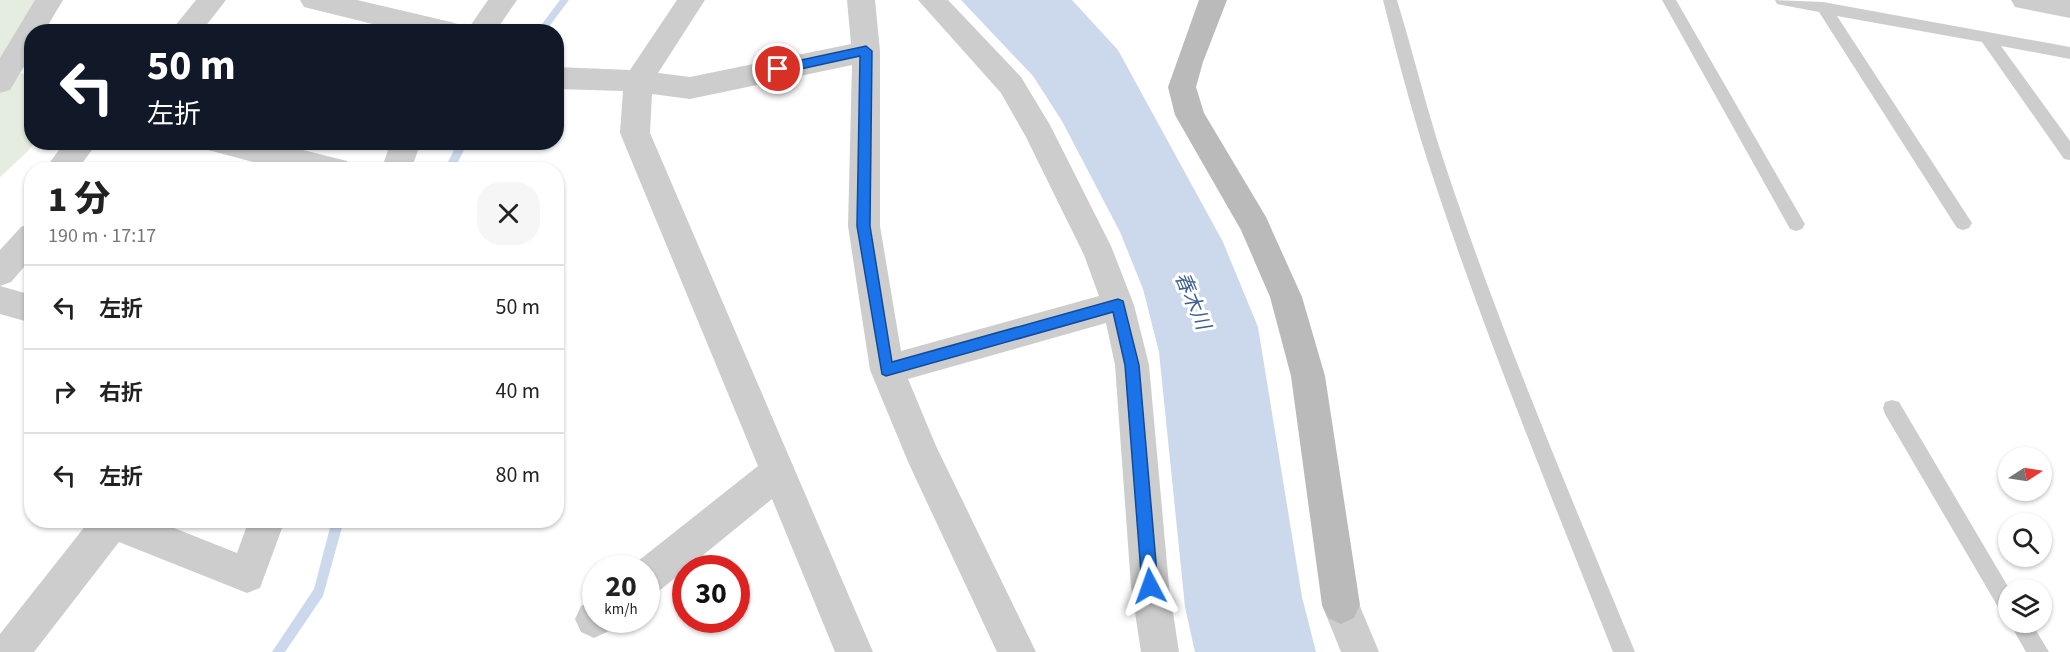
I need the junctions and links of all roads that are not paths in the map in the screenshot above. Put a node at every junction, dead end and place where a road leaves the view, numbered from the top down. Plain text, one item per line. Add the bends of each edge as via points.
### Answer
1 (49, 0) edge
2 (212, 0) edge
3 (314, 0) edge
4 (502, 0) edge
5 (691, 0) edge
6 (861, 0) edge
7 (932, 0) edge
8 (1213, 0) edge
9 (1390, 0) edge
10 (1670, 0) edge
11 (1782, 0) edge
12 (2025, 0) edge
13 (1823, 7) junction
14 (2070, 8) edge
15 (35, 24) edge
16 (191, 24) edge
17 (417, 24) edge
18 (486, 24) edge
19 (1986, 37) junction
20 (24, 42) edge
21 (866, 51) junction
22 (2070, 52) edge
23 (564, 78) edge
24 (638, 81) junction
25 (0, 82) edge
26 (76, 150) edge
27 (252, 150) edge
28 (2070, 154) edge
29 (66, 162) edge
30 (303, 162) edge
31 (1963, 223) dead end
32 (1796, 224) dead end
33 (24, 245) edge
34 (0, 272) edge
35 (0, 300) edge
36 (1118, 305) junction
37 (24, 307) edge
38 (886, 370) junction
39 (1892, 408) dead end
40 (778, 472) junction
41 (105, 528) edge
42 (128, 528) edge
43 (264, 528) edge
44 (660, 567) edge
45 (1998, 588) edge
46 (1341, 605) joint
47 (2026, 633) edge
48 (10, 652) edge
49 (854, 652) edge
50 (1017, 652) edge
51 (1160, 652) edge
52 (1360, 652) edge
53 (1624, 652) edge
54 (2038, 652) edge

1 - 15 street
2 - 16 street
3 - 17 street
4 - 18 street
5 - 24 street
6 - 21 street
7 - 36 street via 1011,85 1100,255
8 - 46 street via 1182,87 1190,115 1255,226 1286,297 1308,376
9 - 53 lane via 1429,139 1465,244 1547,463
10 - 32 lane
11 - 13 lane
12 - 14 street
13 - 19 lane
13 - 31 lane
19 - 22 lane
19 - 28 lane
20 - 25 street
21 - 24 street via 690,88
21 - 38 street via 864,226
23 - 24 street
24 - 40 street via 635,133
26 - 29 street
27 - 30 street
33 - 34 street
35 - 37 street
36 - 38 street
36 - 51 street via 1132,365 1150,586
38 - 50 street via 921,453
39 - 45 lane
40 - 44 street
40 - 49 street
41 - 48 street
42 - 43 street via 247,575
46 - 52 street
47 - 54 lane

